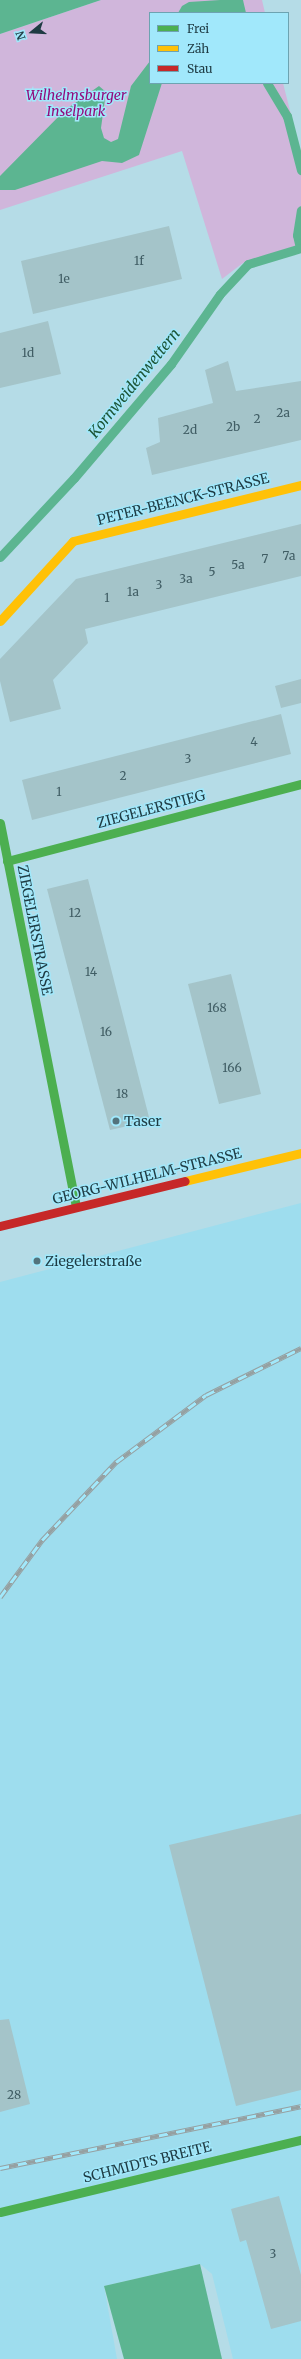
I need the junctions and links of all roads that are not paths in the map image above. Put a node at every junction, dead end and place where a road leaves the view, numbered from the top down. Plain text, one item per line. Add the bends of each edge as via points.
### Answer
1 (301, 485) edge
2 (0, 621) edge
3 (301, 784) edge
4 (0, 823) edge
5 (7, 861) junction
6 (301, 1152) edge
7 (76, 1207) junction
8 (0, 1226) edge
9 (301, 2140) edge
10 (0, 2212) edge

1 - 2 street, PETER-BEENCK-STRASSE via 73,540
3 - 5 street, ZIEGELERSTIEG
4 - 5 street, ZIEGELERSTRASSE
5 - 7 street, ZIEGELERSTRASSE
6 - 7 street, GEORG-WILHELM-STRASSE
7 - 8 street, GEORG-WILHELM-STRASSE
9 - 10 street, SCHMIDTS BREITE

